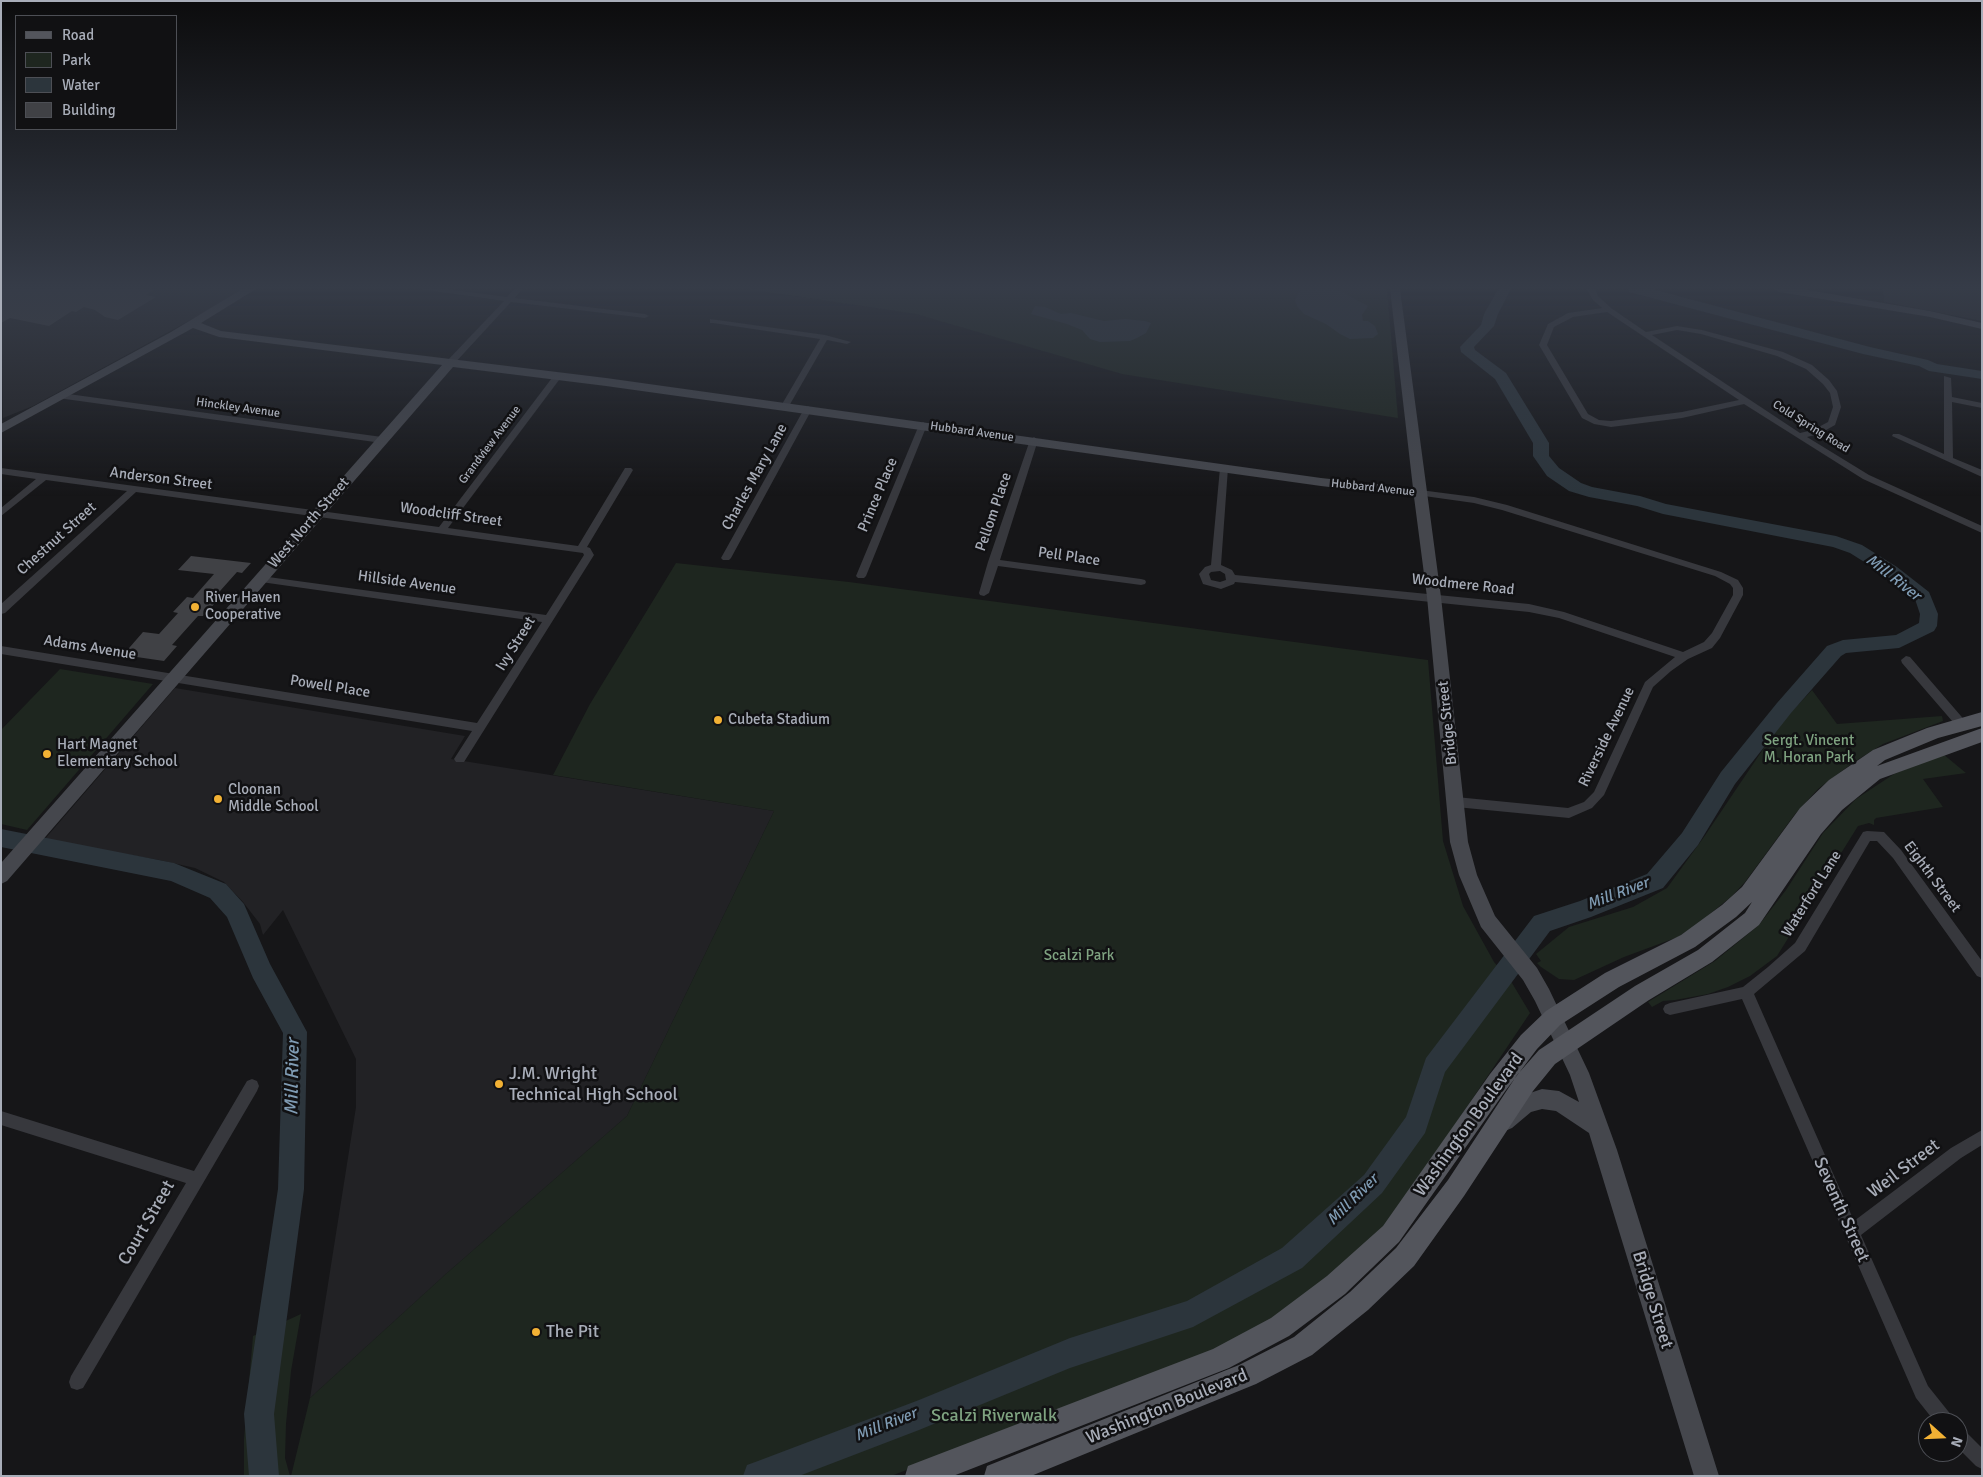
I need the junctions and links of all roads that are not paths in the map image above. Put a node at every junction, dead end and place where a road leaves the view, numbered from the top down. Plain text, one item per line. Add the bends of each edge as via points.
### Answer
1 (131, 358) edge
2 (410, 358) edge
3 (455, 358) edge
4 (813, 358) edge
5 (1403, 358) edge
6 (1551, 358) edge
7 (1682, 358) edge
8 (1789, 358) edge
9 (450, 363) junction
10 (558, 376) junction
11 (1947, 378) dead end
12 (61, 396) junction
13 (1948, 399) junction
14 (1746, 401) junction
15 (785, 406) junction
16 (1982, 406) edge
17 (808, 409) junction
18 (923, 426) junction
19 (2, 428) edge
20 (1799, 436) junction
21 (1896, 436) dead end
22 (382, 440) junction
23 (1034, 440) junction
24 (1948, 459) junction
25 (1224, 468) junction
26 (628, 470) dead end
27 (1, 471) edge
28 (1982, 474) edge
29 (44, 477) junction
30 (133, 490) junction
31 (1420, 493) junction
32 (1, 513) edge
33 (317, 513) junction
34 (442, 529) junction
35 (1982, 530) edge
36 (580, 548) junction
37 (726, 558) dead end
38 (993, 562) junction
39 (1216, 567) junction
40 (861, 576) dead end
41 (1232, 578) junction
42 (261, 579) junction
43 (1141, 582) dead end
44 (1738, 588) joint
45 (984, 593) dead end
46 (1434, 597) junction
47 (1, 610) edge
48 (549, 619) junction
49 (1, 650) edge
50 (1684, 656) junction
51 (1906, 660) dead end
52 (174, 677) junction
53 (1982, 719) edge
54 (1963, 726) junction
55 (481, 728) junction
56 (1982, 736) edge
57 (460, 759) dead end
58 (1456, 802) junction
59 (1867, 836) joint
60 (3, 875) edge
61 (1982, 972) edge
62 (1746, 992) junction
63 (1670, 1009) dead end
64 (1553, 1018) junction
65 (1565, 1043) junction
66 (252, 1086) dead end
67 (1, 1118) edge
68 (1596, 1124) junction
69 (1494, 1131) junction
70 (1982, 1137) edge
71 (196, 1179) junction
72 (1851, 1233) junction
73 (77, 1382) dead end
74 (1938, 1412) edge
75 (1968, 1446) edge
76 (1982, 1460) edge
77 (918, 1476) edge
78 (997, 1476) edge
79 (1708, 1476) edge

1 - 12 street
2 - 9 street, Hubbard Avenue
3 - 9 street, West North Street
4 - 15 street
5 - 31 street, Bridge Street
6 - 14 street via 1585,416 1597,422 1611,424 1682,415
7 - 14 street, Cold Spring Road
8 - 20 street via 1809,367 1826,382 1837,407 1832,423 1816,432
9 - 10 street, Hubbard Avenue
9 - 22 street, West North Street
10 - 15 street, Hubbard Avenue
10 - 34 street, Grandview Avenue
11 - 13 street
12 - 19 street
12 - 22 street, Hinckley Avenue
13 - 16 street
13 - 24 street
14 - 20 street, Cold Spring Road
15 - 17 street, Hubbard Avenue
17 - 18 street, Hubbard Avenue
17 - 37 street, Charles Mary Lane
18 - 23 street, Hubbard Avenue
18 - 40 street, Prince Place
20 - 35 street, Cold Spring Road via 1866,477
21 - 24 street
22 - 33 street, West North Street
23 - 25 street, Hubbard Avenue
23 - 38 street, Pellom Place
24 - 28 street
25 - 31 street, Hubbard Avenue
25 - 39 street, Woodmere Road
26 - 36 street
27 - 29 street, Anderson Street
29 - 30 street, Anderson Street
29 - 32 street
30 - 33 street, Anderson Street
30 - 47 street, Chestnut Street
31 - 44 street, Hubbard Avenue via 1504,507 1718,574 1734,582
31 - 46 street, Bridge Street
33 - 34 street, Woodcliff Street
33 - 42 street, West North Street
34 - 36 street, Woodcliff Street
36 - 48 street, Ivy Street via 589,551 589,555
38 - 43 street, Pell Place
38 - 45 street, Pellom Place
39 - 41 street, Woodmere Road via 1227,571
39 - 41 street, Woodmere Road via 1205,572 1204,578 1210,584 1224,586
41 - 46 street, Woodmere Road
42 - 48 street, Hillside Avenue
42 - 52 street, West North Street
44 - 50 street, Riverside Avenue via 1738,596 1716,636 1708,644
46 - 50 street, Woodmere Road via 1529,608 1560,615
46 - 58 street, Bridge Street
48 - 55 street, Ivy Street
49 - 52 street, Adams Avenue
50 - 58 street, Riverside Avenue via 1649,685 1598,795 1588,805 1569,813
51 - 54 street
52 - 55 street, Powell Place
52 - 60 street, West North Street
53 - 54 main road, Washington Boulevard
54 - 64 main road, Washington Boulevard via 1933,733 1879,756 1835,785 1807,813 1749,893 1729,911 1688,941 1612,980
55 - 57 street, Ivy Street
56 - 65 main road, Washington Boulevard via 1874,774 1836,805 1814,829 1752,919 1704,956
58 - 64 street, Bridge Street via 1459,842 1468,875 1488,921 1530,974
59 - 61 street, Eighth Street via 1880,836 1897,854
59 - 62 street, Waterford Lane via 1800,947
62 - 63 street, Waterford Lane
62 - 72 street, Seventh Street
64 - 65 main road, Bridge Street
64 - 77 main road, Washington Boulevard via 1529,1042 1498,1082 1391,1234 1336,1285 1280,1327 1220,1359
65 - 68 main road, Bridge Street
65 - 69 main road, Washington Boulevard via 1546,1057 1525,1083
66 - 71 street, Court Street
67 - 71 street
68 - 69 street via 1559,1101 1542,1099 1526,1104
68 - 79 main road, Bridge Street
69 - 78 main road, Washington Boulevard via 1405,1257 1359,1301 1302,1346 1247,1375
70 - 72 street, Weil Street
71 - 73 street, Court Street
72 - 74 street, Seventh Street via 1922,1392
75 - 76 street

